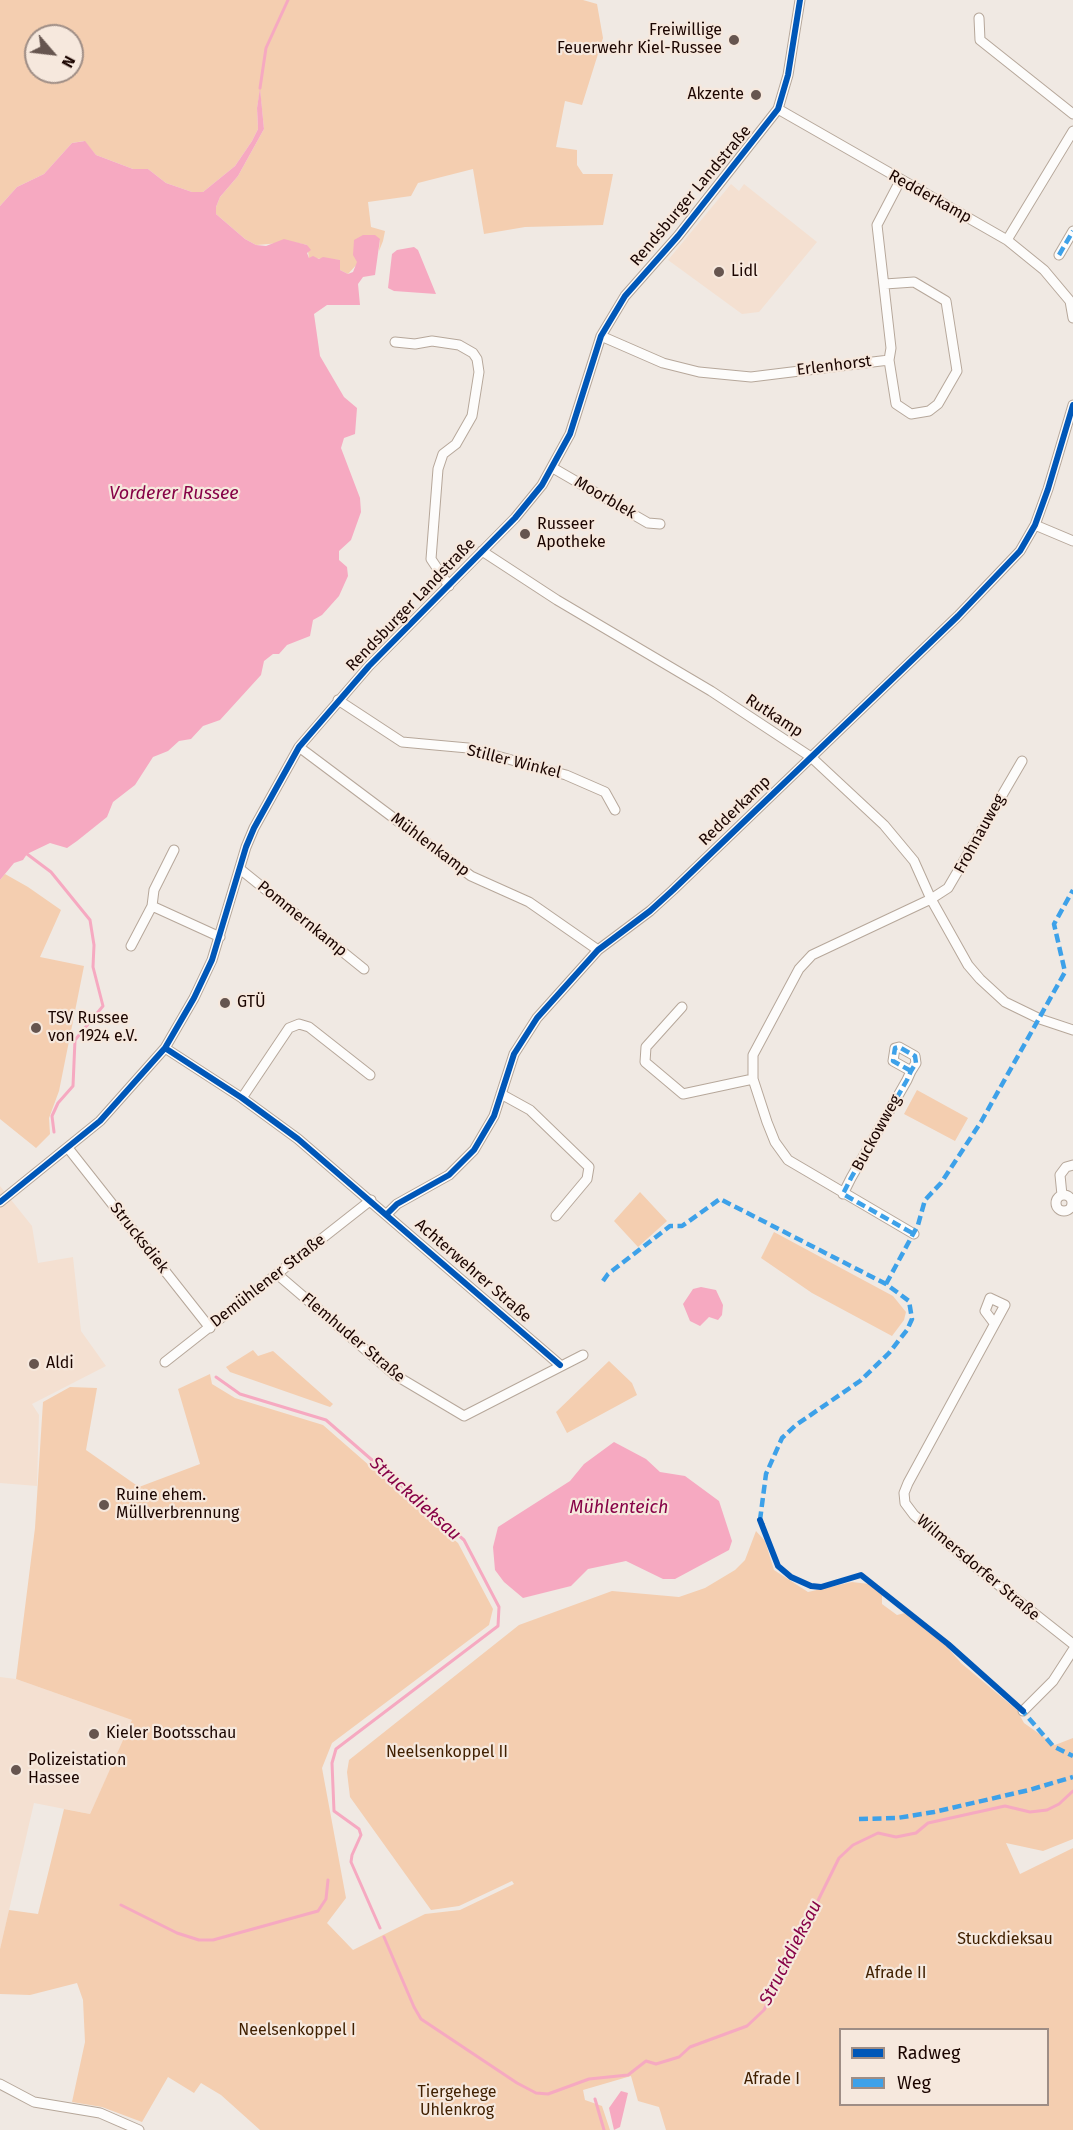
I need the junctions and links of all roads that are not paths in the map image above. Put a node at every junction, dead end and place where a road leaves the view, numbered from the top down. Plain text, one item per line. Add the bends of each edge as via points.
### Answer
1 (800, 0) edge
2 (979, 18) dead end
3 (778, 109) junction
4 (1073, 114) edge
5 (1073, 131) edge
6 (900, 181) junction
7 (1073, 231) edge
8 (1006, 240) junction
9 (1059, 255) dead end
10 (885, 284) junction
11 (1071, 300) edge
12 (1073, 318) edge
13 (601, 336) junction
14 (395, 342) dead end
15 (889, 360) junction
16 (1073, 405) edge
17 (552, 468) junction
18 (660, 524) dead end
19 (1035, 525) junction
20 (1073, 541) edge
21 (482, 551) junction
22 (449, 586) junction
23 (338, 700) junction
24 (299, 747) junction
25 (811, 757) junction
26 (1022, 761) dead end
27 (615, 810) dead end
28 (174, 850) dead end
29 (240, 869) junction
30 (931, 899) junction
31 (152, 906) junction
32 (220, 936) junction
33 (132, 946) dead end
34 (598, 950) junction
35 (364, 969) dead end
36 (682, 1007) dead end
37 (1073, 1030) edge
38 (165, 1048) junction
39 (911, 1071) dead end
40 (370, 1075) dead end
41 (753, 1078) junction
42 (501, 1094) junction
43 (242, 1098) junction
44 (68, 1148) junction
45 (1073, 1165) edge
46 (843, 1194) junction
47 (1062, 1195) dead end
48 (371, 1200) junction
49 (0, 1202) edge
50 (387, 1214) junction
51 (556, 1216) dead end
52 (914, 1234) dead end
53 (277, 1274) junction
54 (994, 1323) dead end
55 (210, 1328) junction
56 (583, 1355) dead end
57 (165, 1362) dead end
58 (560, 1365) junction
59 (1073, 1644) edge
60 (1073, 1650) edge
61 (1023, 1711) dead end
62 (0, 2084) edge
63 (139, 2130) edge

1 - 3 street, Rendsburger Landstraße via 788,75
2 - 4 street via 980,40
3 - 6 street, Redderkamp
3 - 13 street, Rendsburger Landstraße via 678,236 625,296
5 - 8 street
6 - 8 street, Redderkamp
6 - 10 street, Erlenhorst via 877,225
7 - 9 street
8 - 11 street, Redderkamp via 1044,270
10 - 15 street, Erlenhorst
10 - 15 street via 914,282 946,301 957,370 938,404 915,414 896,404
11 - 12 street, Redderkamp
13 - 15 street, Erlenhorst via 663,363 699,372 751,377
13 - 17 street, Rendsburger Landstraße via 570,434
14 - 22 street via 459,345 477,359 479,372 472,416 456,444 444,454 438,469 431,559
16 - 19 street, Redderkamp
17 - 18 street, Moorblek via 648,523
17 - 21 street, Rendsburger Landstraße via 531,500
19 - 20 street
19 - 25 street, Redderkamp via 1003,570
21 - 22 street, Rendsburger Landstraße
21 - 25 street, Rutkamp
22 - 23 street, Rendsburger Landstraße
23 - 24 street, Rendsburger Landstraße
23 - 27 street, Stiller Winkel via 402,742 468,748 566,775 605,792
24 - 29 street, Rendsburger Landstraße via 264,809
24 - 34 street, Mühlenkamp via 471,876 529,902
25 - 30 street, Rutkamp via 884,825 914,861
25 - 34 street, Redderkamp via 650,911
26 - 30 street, Frohnauweg via 955,880
28 - 31 street via 154,890
29 - 32 street, Rendsburger Landstraße
29 - 35 street, Pommernkamp
30 - 37 street, Rutkamp via 968,965 992,990 1020,1010
30 - 41 street, Frohnauweg via 834,943 806,961 757,1046
31 - 32 street
31 - 33 street
32 - 38 street, Rendsburger Landstraße via 194,998
34 - 42 street, Redderkamp via 537,1018 514,1054
36 - 41 street via 646,1047 645,1062 683,1094
38 - 43 street, Achterwehrer Straße
38 - 44 street, Rendsburger Landstraße via 123,1098
39 - 46 street, Buckowweg
40 - 43 street via 309,1027 299,1024 288,1028
41 - 46 street via 781,1152 796,1166
42 - 50 street, Redderkamp via 483,1137 462,1163
42 - 51 street via 530,1110 589,1167 587,1179
43 - 48 street, Achterwehrer Straße
44 - 49 street, Rendsburger Landstraße
44 - 55 street, Strucksdiek
45 - 47 street via 1060,1175
46 - 52 street
48 - 50 street, Achterwehrer Straße
48 - 53 street, Demühlener Straße
50 - 58 street, Achterwehrer Straße
53 - 55 street, Demühlener Straße
53 - 58 street, Flemhuder Straße via 395,1374 464,1416
54 - 59 street, Wilmersdorfer Straße via 908,1483 905,1503 914,1515
55 - 57 street, Demühlener Straße
56 - 58 street
60 - 61 street via 1053,1681
62 - 63 street via 34,2102 100,2113

